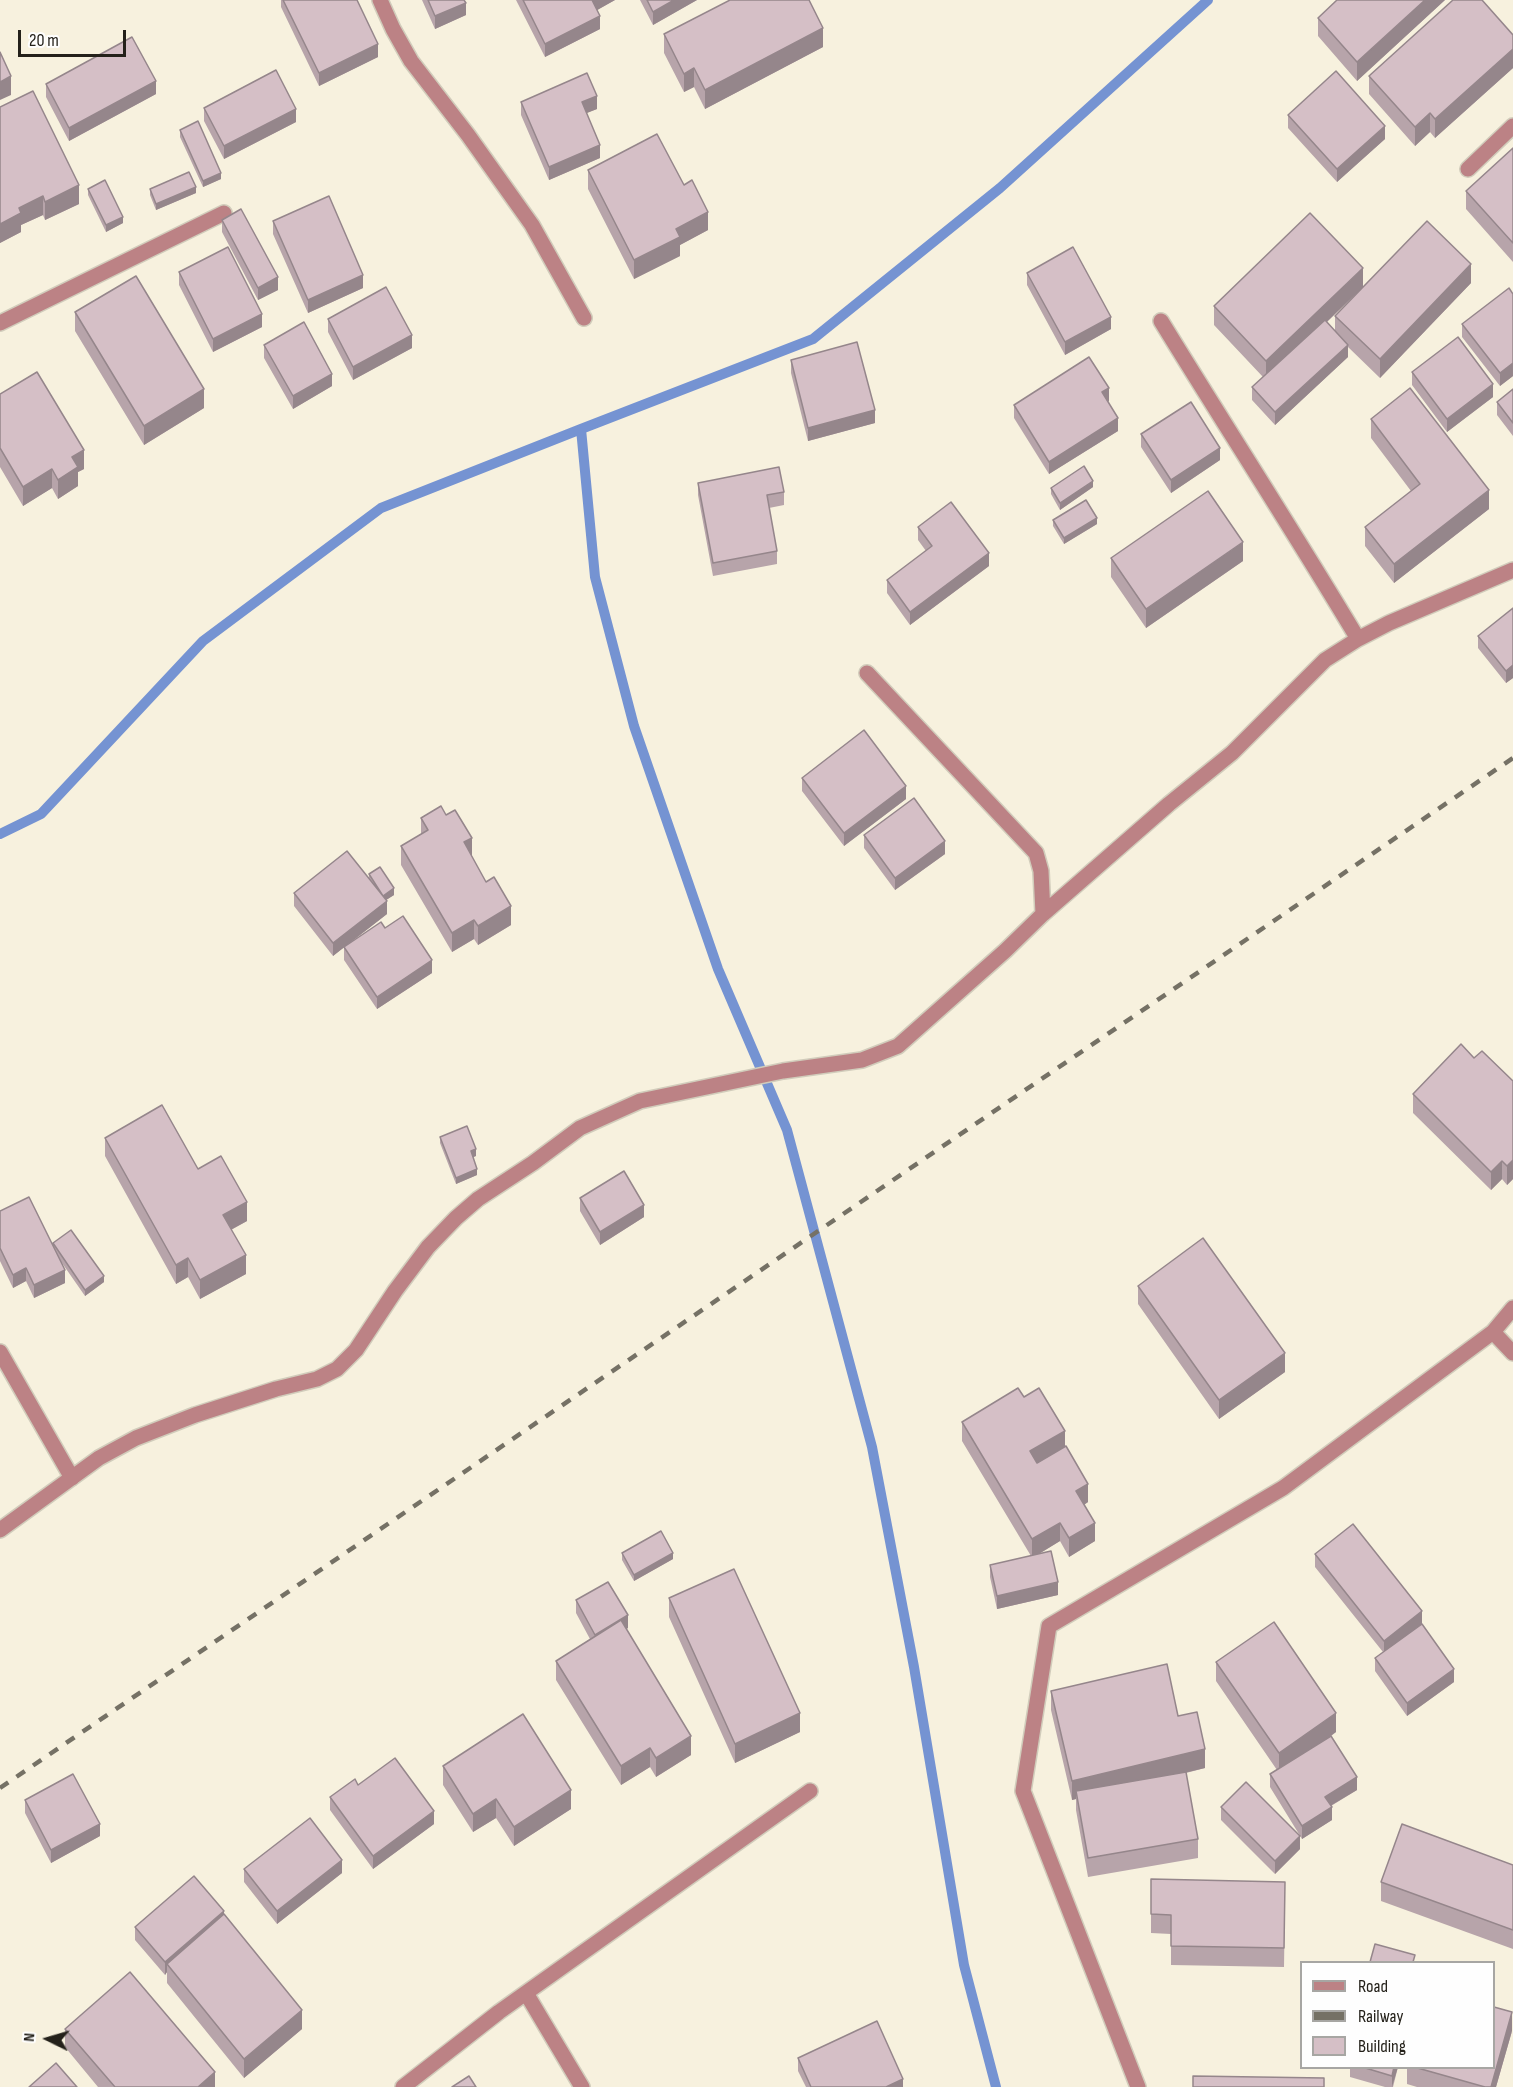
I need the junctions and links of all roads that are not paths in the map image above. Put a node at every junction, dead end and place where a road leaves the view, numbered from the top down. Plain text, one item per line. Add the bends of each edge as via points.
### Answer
1 (380, 0) edge
2 (1513, 126) edge
3 (1468, 169) dead end
4 (224, 213) dead end
5 (584, 318) dead end
6 (1161, 321) dead end
7 (0, 323) edge
8 (1513, 570) edge
9 (1358, 639) junction
10 (867, 673) dead end
11 (1043, 914) junction
12 (1513, 1308) edge
13 (1492, 1332) junction
14 (0, 1352) edge
15 (1513, 1353) edge
16 (72, 1478) junction
17 (0, 1530) edge
18 (810, 1791) dead end
19 (526, 1993) junction
20 (403, 2087) edge
21 (582, 2087) edge
22 (1138, 2087) edge

1 - 5 street via 411,61 532,225
2 - 3 street
4 - 7 street
6 - 9 street
8 - 9 street
9 - 11 street via 1325,660 1232,753
10 - 11 street via 1036,854 1042,879
11 - 16 street via 898,1046 862,1060 783,1071 640,1101 580,1128 456,1218 428,1247 356,1350 337,1369 136,1438
12 - 13 street
13 - 15 street
13 - 22 street via 1283,1488 1048,1626 1023,1791
14 - 16 street
16 - 17 street
18 - 19 street
19 - 20 street
19 - 21 street

